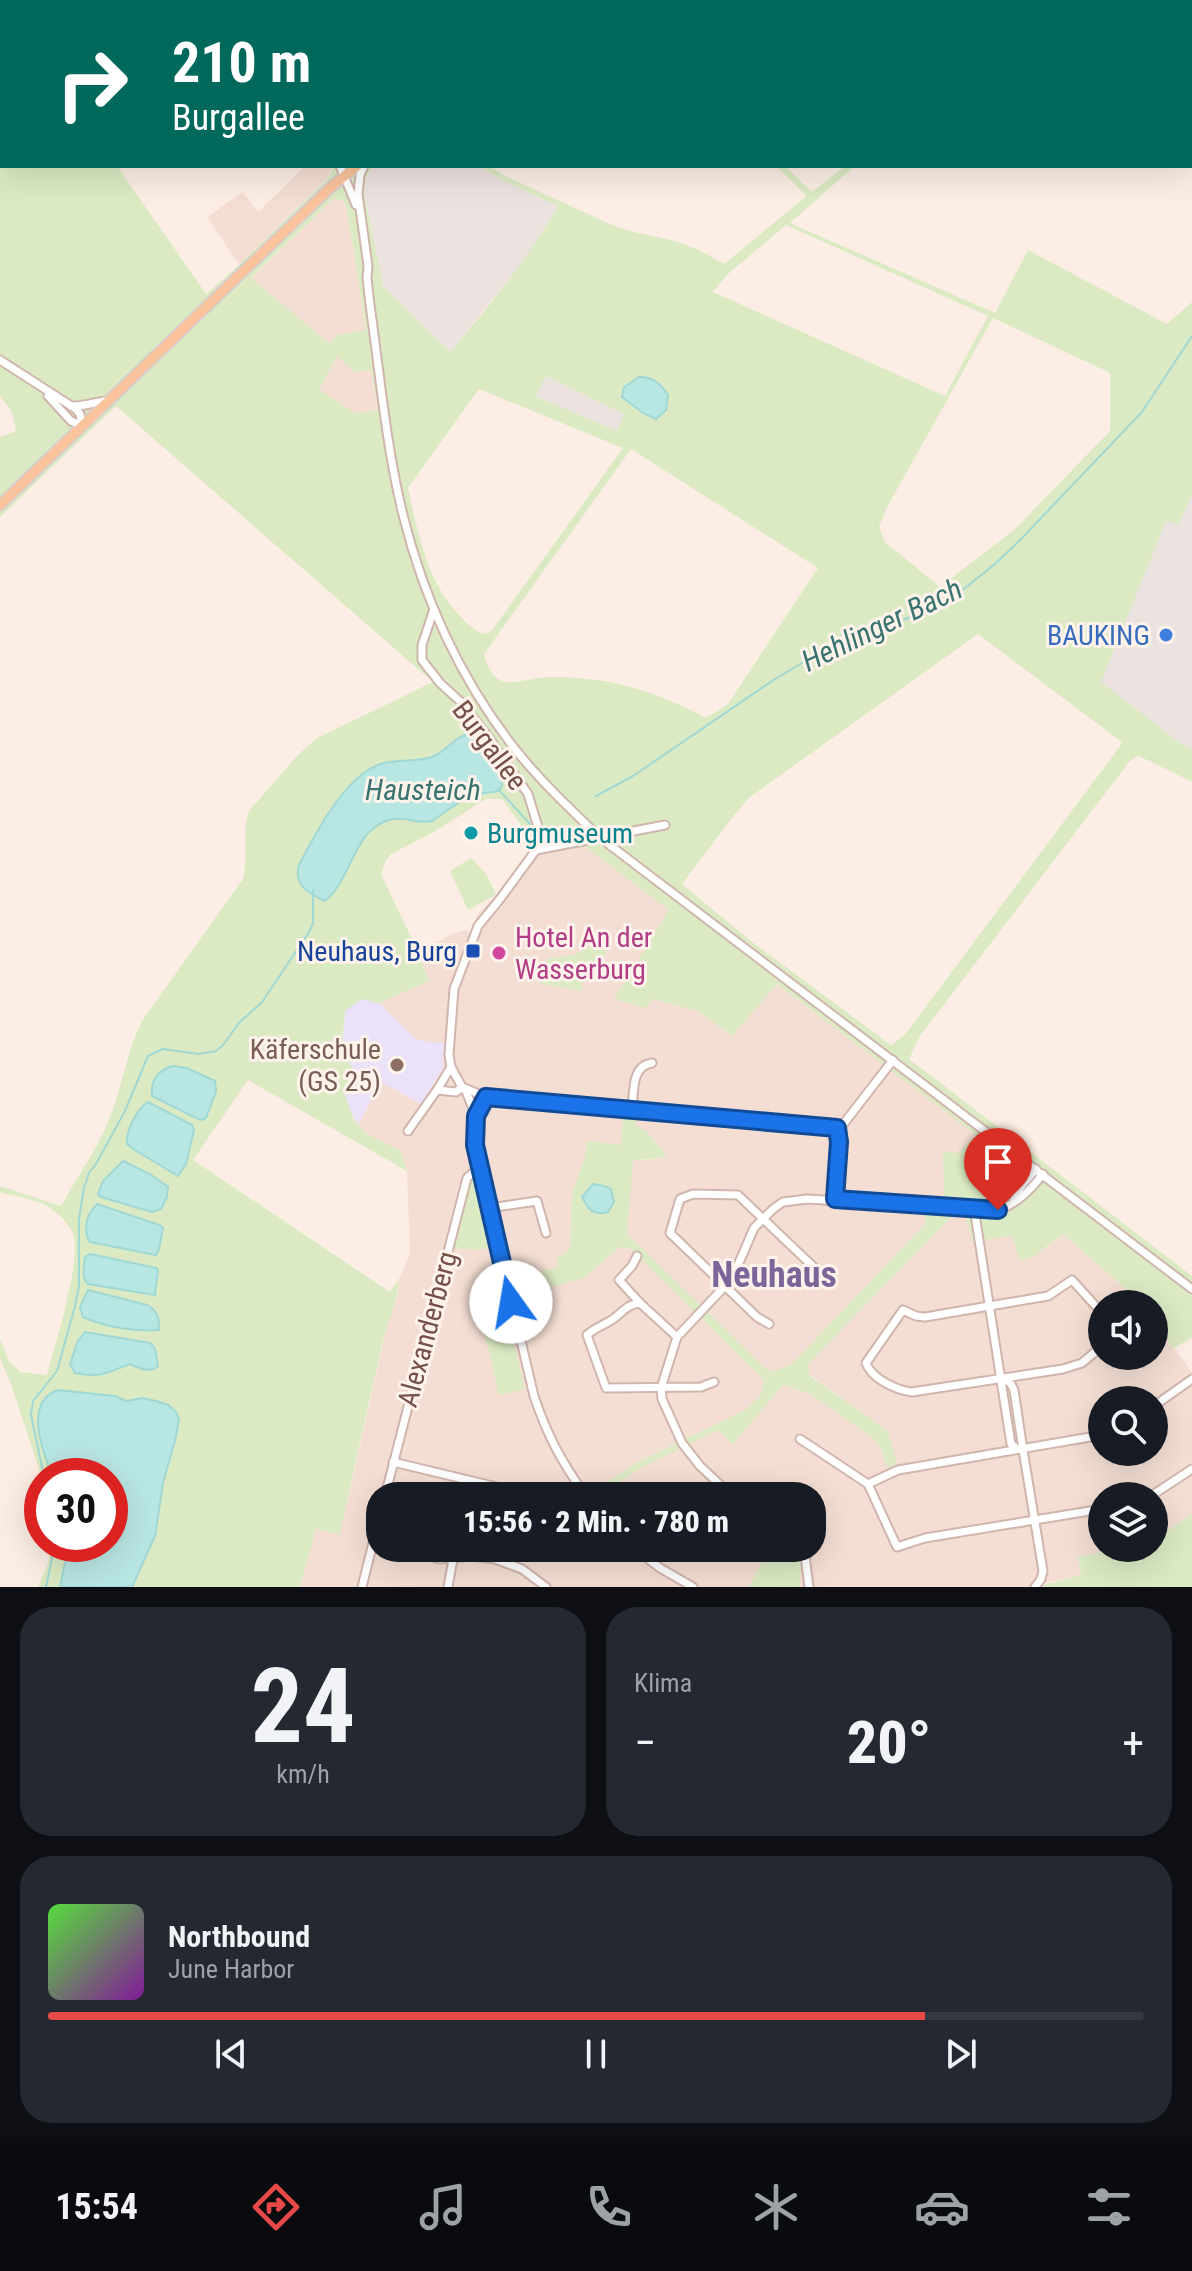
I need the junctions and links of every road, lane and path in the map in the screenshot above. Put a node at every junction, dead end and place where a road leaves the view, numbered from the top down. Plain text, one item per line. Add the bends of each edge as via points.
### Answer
1 (363, 168) edge
2 (343, 170) edge
3 (367, 278) junction
4 (0, 360) edge
5 (41, 388) junction
6 (108, 401) junction
7 (71, 406) junction
8 (82, 426) junction
9 (0, 505) edge
10 (434, 609) junction
11 (442, 630) junction
12 (426, 638) junction
13 (665, 825) dead end
14 (536, 850) junction
15 (893, 1060) junction
16 (652, 1063) dead end
17 (451, 1067) junction
18 (464, 1088) junction
19 (437, 1090) junction
20 (486, 1097) junction
21 (632, 1110) junction
22 (476, 1116) junction
23 (837, 1128) junction
24 (408, 1131) dead end
25 (1009, 1148) junction
26 (479, 1167) junction
27 (1040, 1172) junction
28 (1020, 1188) junction
29 (835, 1199) junction
30 (1013, 1202) junction
31 (489, 1208) junction
32 (974, 1208) junction
33 (762, 1219) junction
34 (546, 1233) dead end
35 (637, 1256) dead end
36 (822, 1275) dead end
37 (725, 1286) junction
38 (1192, 1289) edge
39 (1088, 1298) edge
40 (640, 1303) junction
41 (989, 1306) junction
42 (769, 1324) dead end
43 (677, 1337) junction
44 (1088, 1358) edge
45 (1001, 1378) junction
46 (1192, 1379) edge
47 (714, 1382) dead end
48 (661, 1388) junction
49 (1168, 1396) edge
50 (1088, 1438) edge
51 (800, 1439) dead end
52 (1023, 1450) junction
53 (393, 1462) junction
54 (1192, 1469) edge
55 (388, 1482) edge
56 (476, 1482) edge
57 (577, 1482) edge
58 (717, 1482) edge
59 (868, 1484) junction
60 (1168, 1485) edge
61 (1088, 1511) edge
62 (1034, 1520) junction
63 (370, 1562) edge
64 (452, 1562) edge
65 (503, 1562) edge
66 (652, 1562) edge
67 (806, 1562) edge
68 (680, 1584) edge
69 (362, 1587) edge
70 (448, 1587) edge
71 (546, 1587) edge
72 (693, 1587) edge
73 (809, 1587) edge
74 (1035, 1587) edge

1 - 3 street via 358,194
2 - 3 street via 357,208
2 - 6 main road
3 - 10 street via 397,489
4 - 5 street
5 - 7 street
5 - 8 street
6 - 7 street
6 - 8 main road
7 - 8 street via 80,414
8 - 9 main road
10 - 11 street
10 - 12 street, Burgallee
11 - 12 street
11 - 15 street, bridge via 506,737 590,828
12 - 14 street, Burgallee via 421,653 428,670 472,716 528,794 538,827
13 - 14 street
14 - 17 street via 476,929 451,1002
15 - 23 street
15 - 25 street
16 - 21 street via 638,1070
17 - 18 street
17 - 19 street
18 - 19 street
18 - 20 street
18 - 22 street
19 - 24 street
20 - 21 street
20 - 22 street
21 - 23 street
22 - 26 street
23 - 29 street
25 - 27 street
25 - 28 street
26 - 31 street
26 - 53 street, Alexanderberg via 467,1178
27 - 28 street
27 - 30 street via 1026,1194
27 - 38 street
28 - 30 street
29 - 32 street
29 - 33 street via 783,1202
30 - 32 street via 998,1210
31 - 34 street via 537,1201
31 - 57 street via 541,1417
32 - 41 street
33 - 36 street
33 - 37 street
33 - 37 street via 738,1195 693,1194 680,1199 670,1233
35 - 40 street via 619,1280
37 - 42 street
37 - 43 street
39 - 41 street via 1072,1280 1048,1296
40 - 43 street
40 - 48 street via 630,1304 587,1335 606,1388
41 - 45 street
41 - 45 street via 925,1317 903,1310 866,1363 902,1391
43 - 48 street
44 - 45 street via 1063,1369
45 - 52 street via 1011,1444
46 - 49 street
47 - 48 street
48 - 58 street via 682,1443
50 - 52 street
51 - 59 street
52 - 59 street via 898,1470
52 - 62 street
53 - 55 street, Alexanderberg
53 - 56 street
54 - 60 street
59 - 62 street via 897,1547
61 - 62 street
62 - 74 street via 1043,1571
63 - 69 street
64 - 70 street
65 - 71 street
66 - 68 street
67 - 73 street
68 - 72 street

